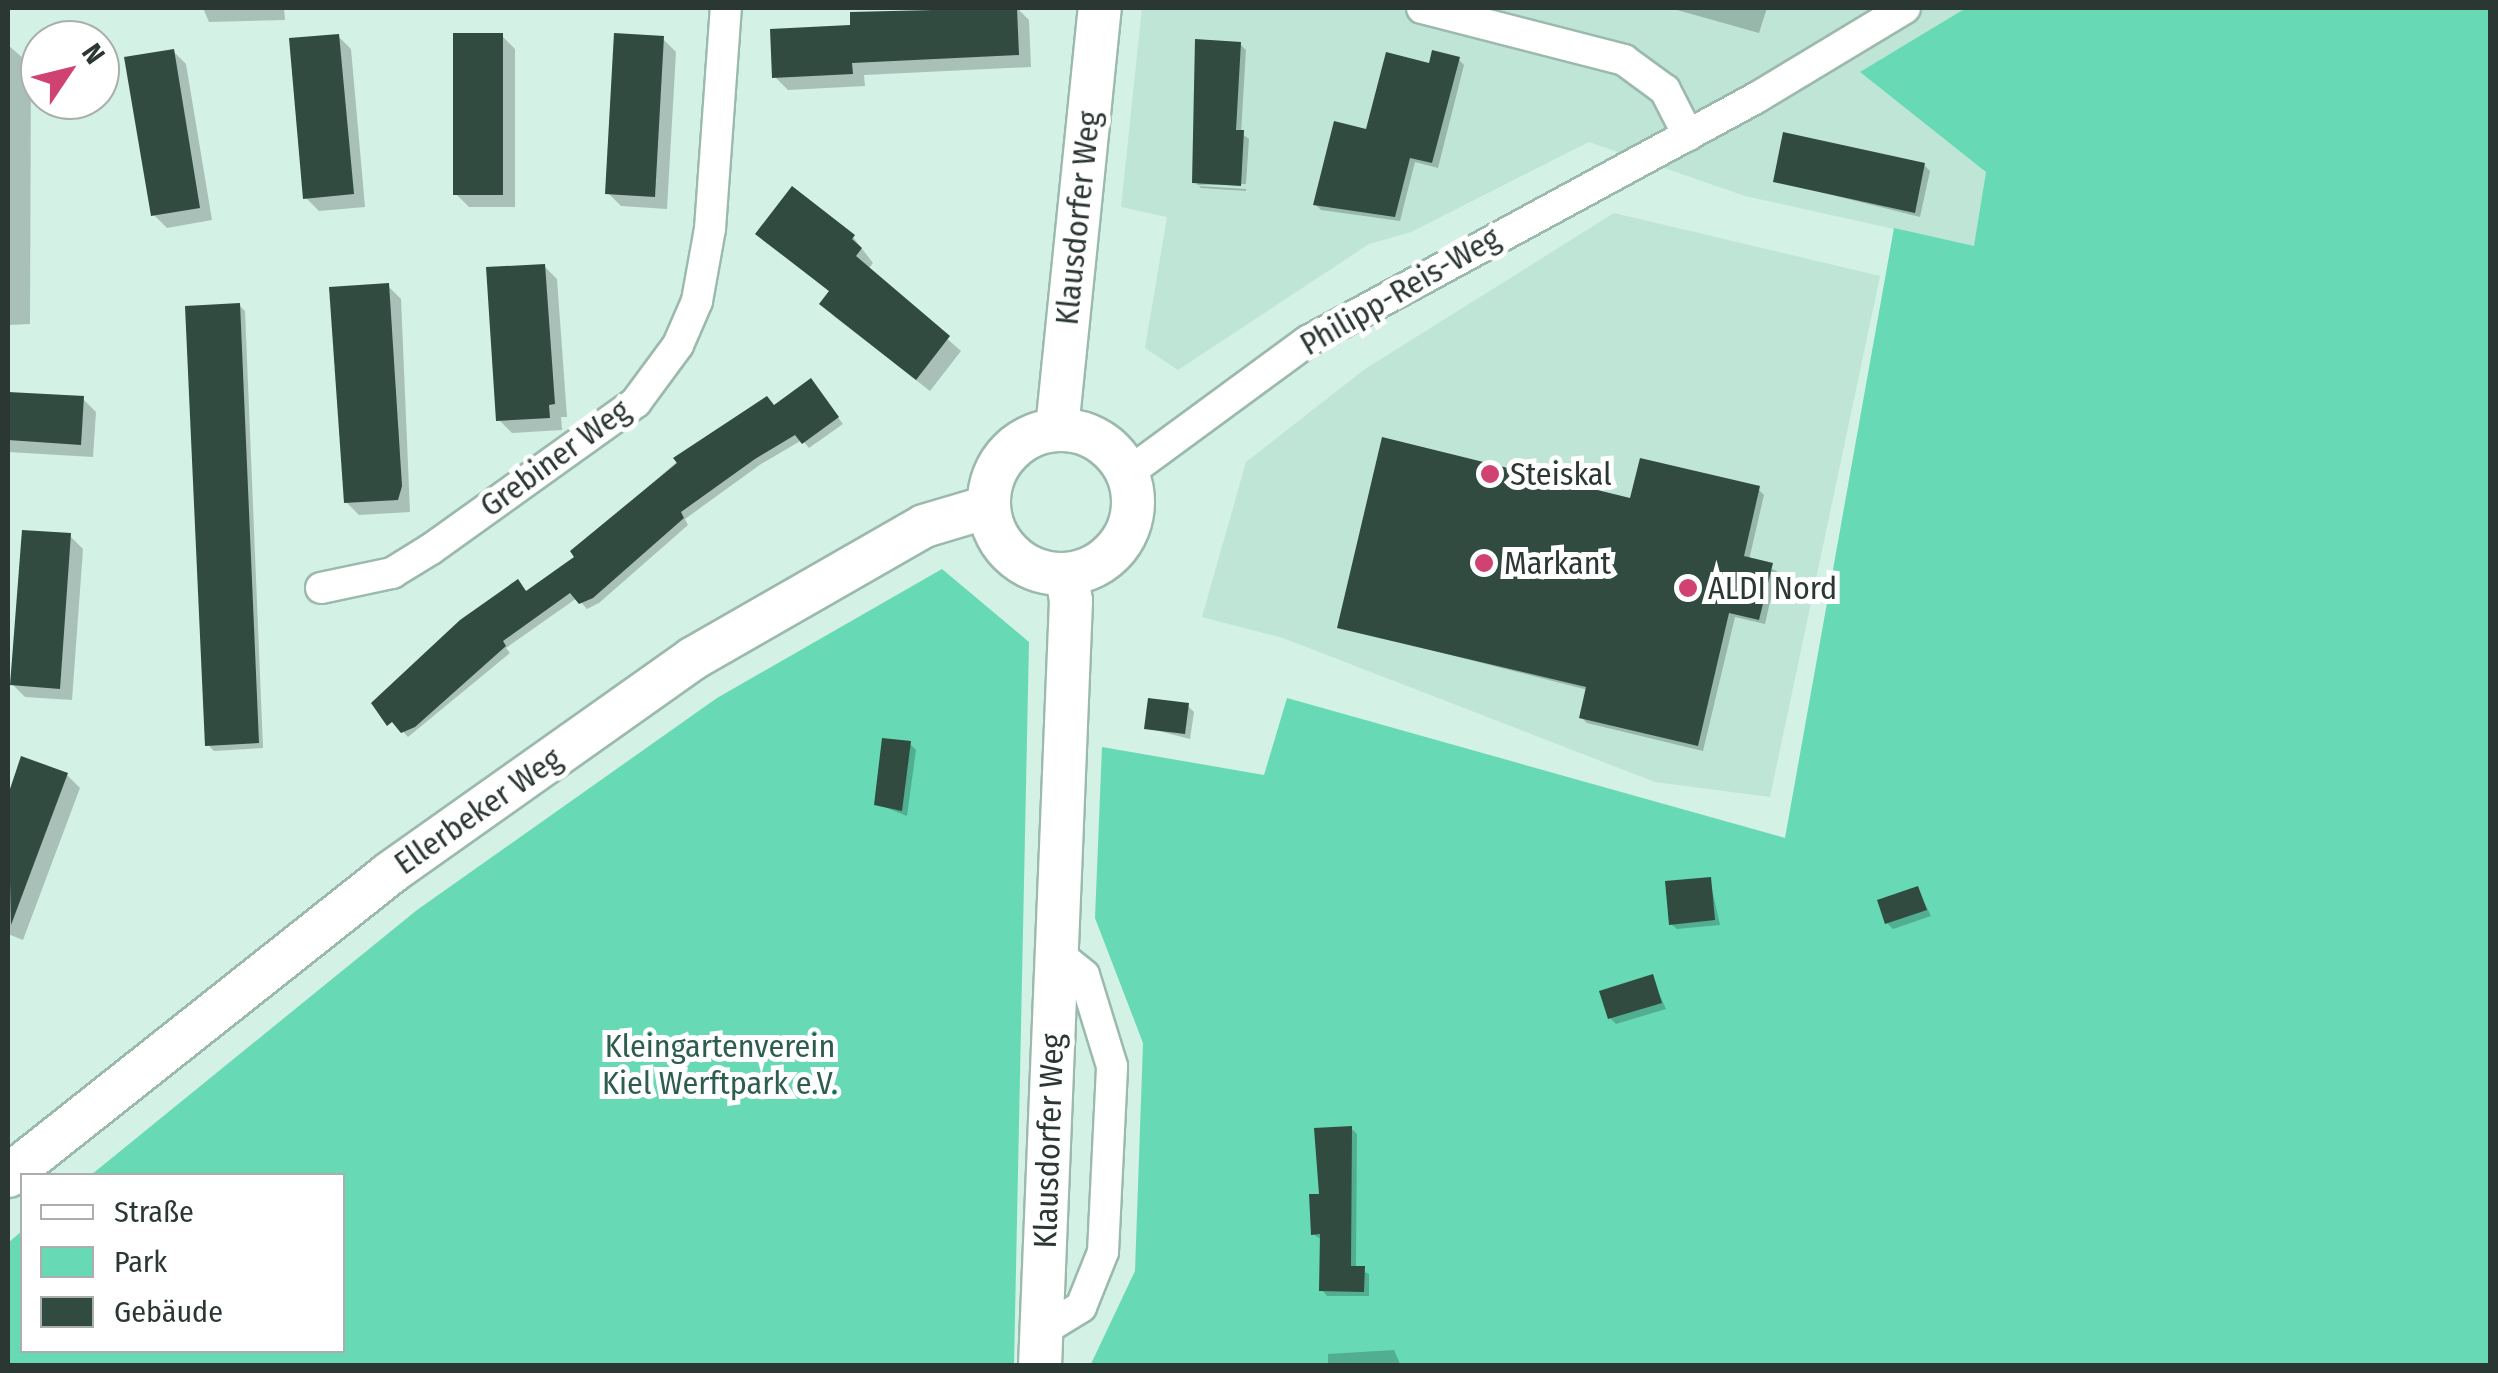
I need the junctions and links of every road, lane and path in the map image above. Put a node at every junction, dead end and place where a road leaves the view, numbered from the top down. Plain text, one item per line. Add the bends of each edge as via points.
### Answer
1 (726, 8) edge
2 (1100, 8) edge
3 (1422, 8) edge
4 (1905, 8) edge
5 (1688, 135) junction
6 (1057, 429) junction
7 (1128, 473) junction
8 (988, 507) junction
9 (1067, 576) junction
10 (321, 588) dead end
11 (1056, 952) junction
12 (8, 1176) edge
13 (1041, 1348) edge

1 - 10 street, Grebiner Weg via 710,229 698,301 678,345 636,402 431,548 392,573
2 - 6 street, Klausdorfer Weg
3 - 5 street via 1624,60 1665,90
4 - 5 street, Philipp-Reis-Weg
5 - 7 street, Philipp-Reis-Weg via 1308,341
6 - 7 street via 1099,440
6 - 8 street via 1029,436 1006,454 991,479
7 - 9 street via 1134,496 1127,534 1103,563
8 - 9 street via 995,535 1013,558 1038,572
8 - 12 street, Ellerbeker Weg via 924,526 692,659 390,873
9 - 11 street, Klausdorfer Weg
11 - 13 street, Klausdorfer Weg
11 - 13 street, Klausdorfer Weg via 1084,975 1112,1066 1103,1252 1081,1307

